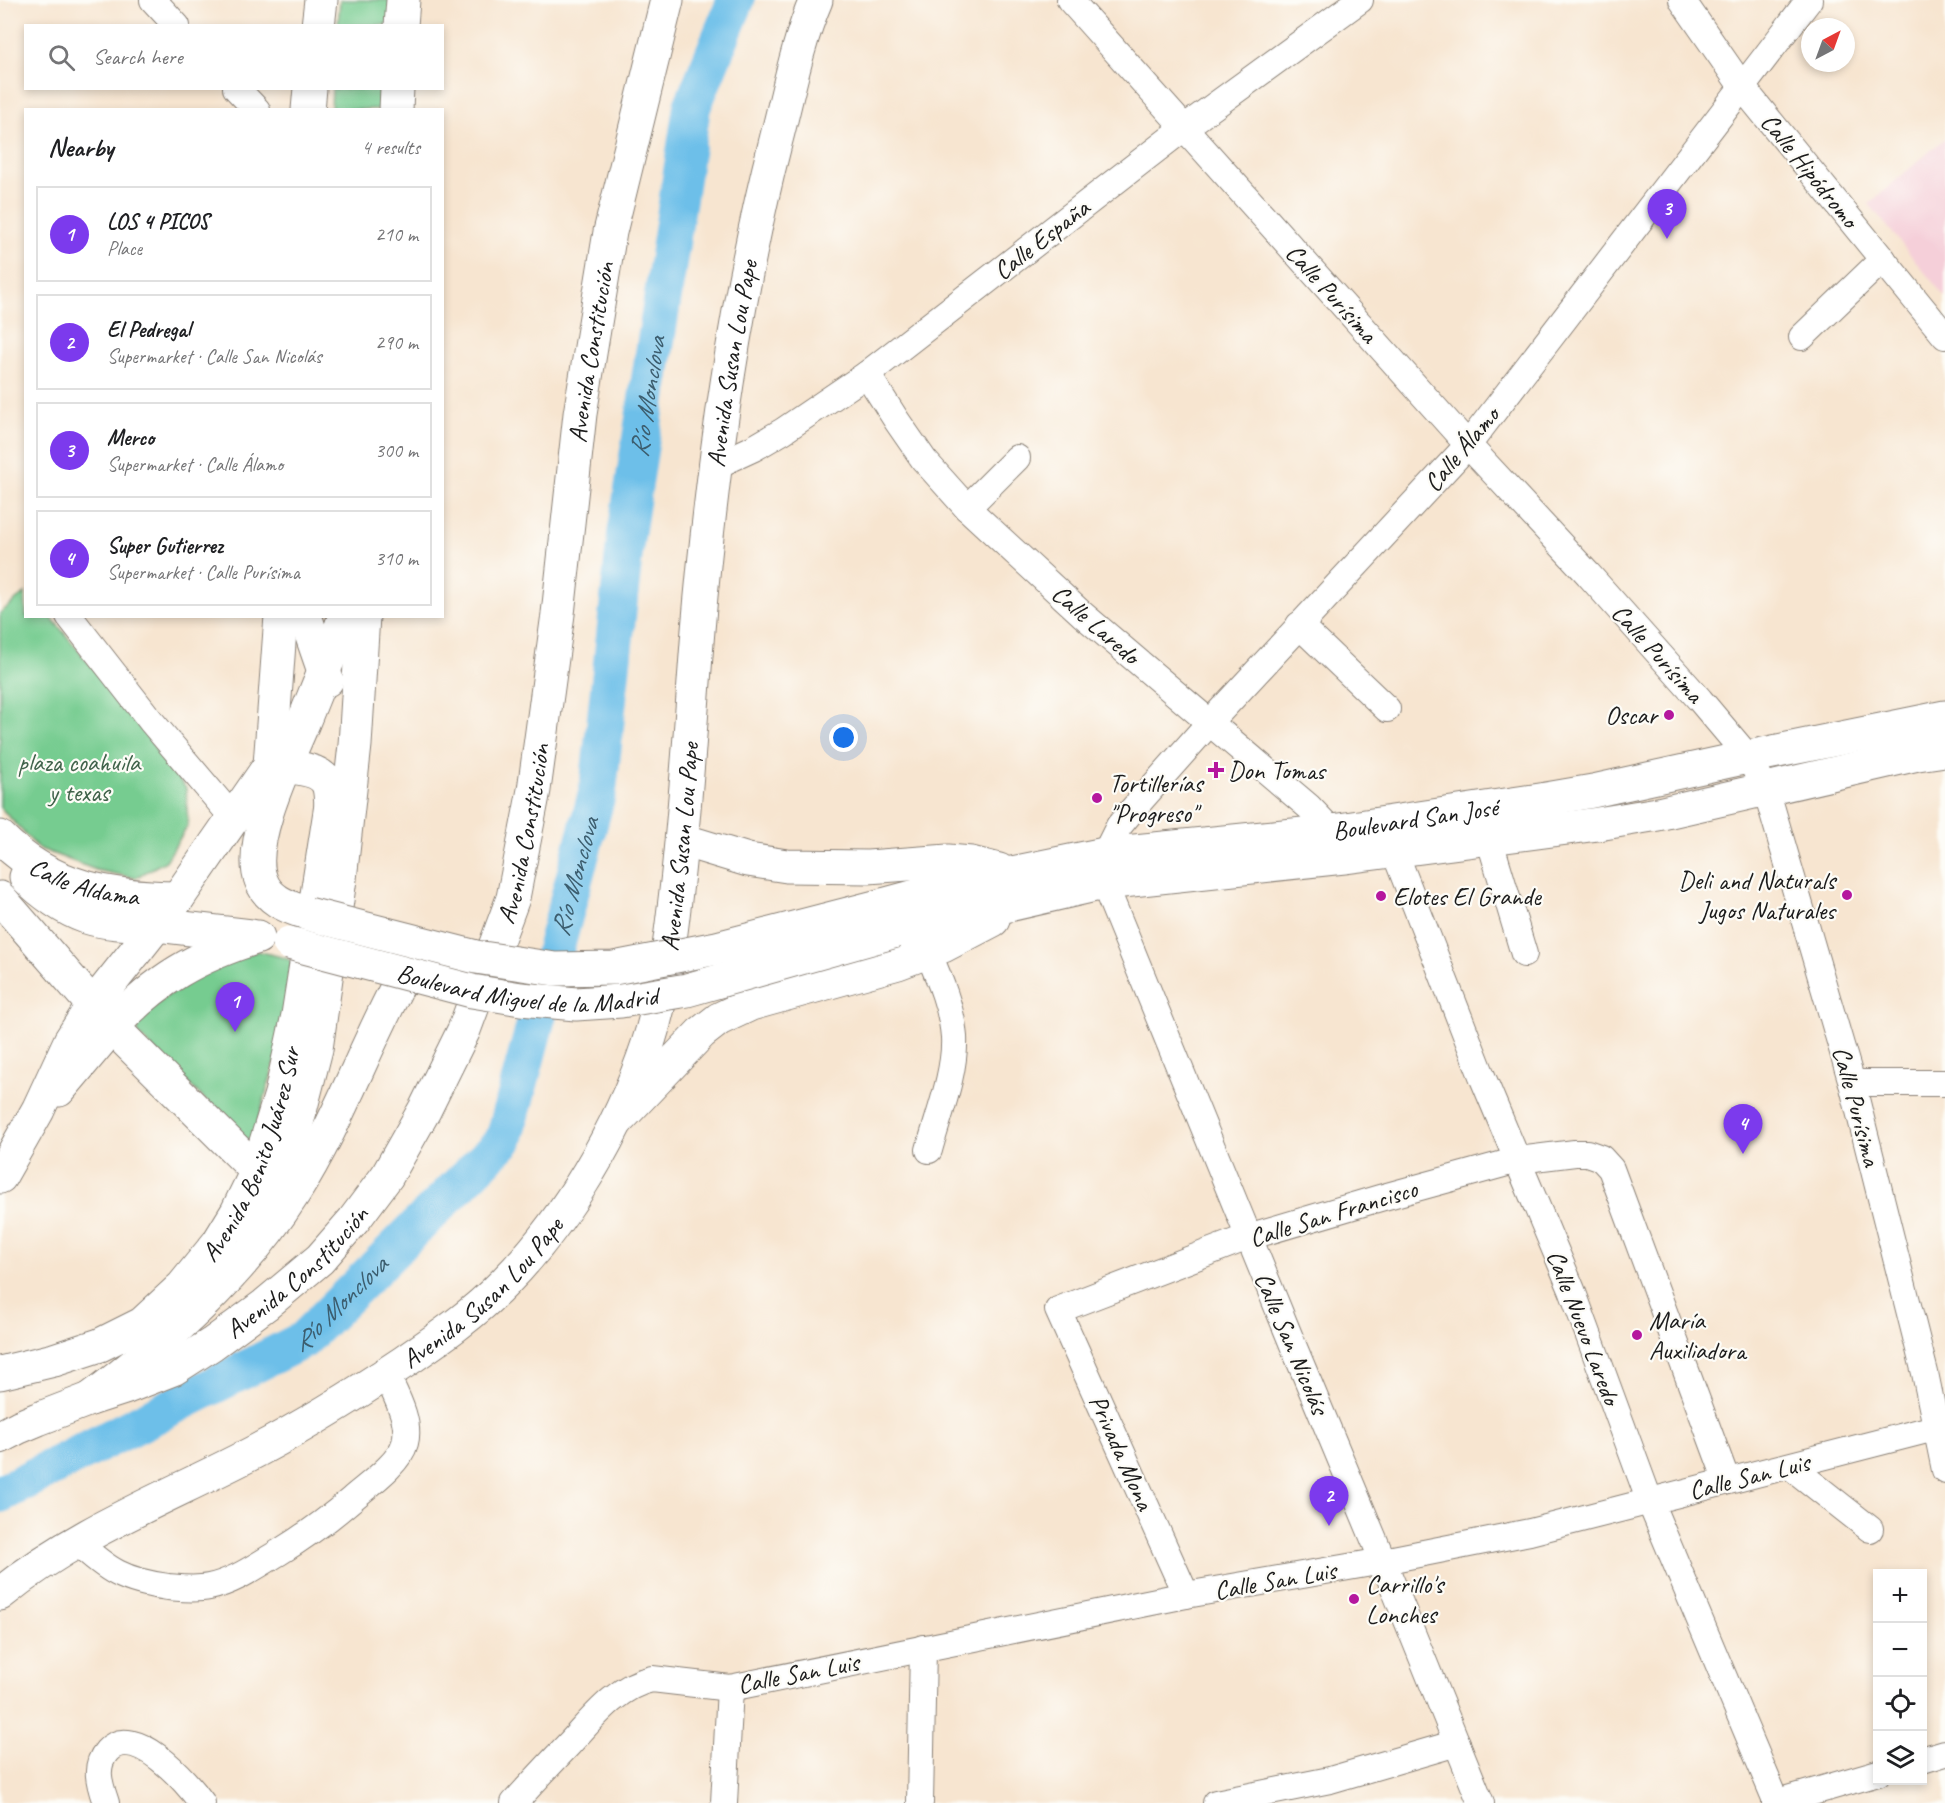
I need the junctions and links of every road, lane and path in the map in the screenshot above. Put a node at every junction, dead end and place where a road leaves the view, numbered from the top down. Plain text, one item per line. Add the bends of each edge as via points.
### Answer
1 (153, 0) edge
2 (321, 0) edge
3 (403, 0) edge
4 (667, 0) edge
5 (816, 0) edge
6 (1070, 0) edge
7 (1360, 0) edge
8 (1682, 0) edge
9 (1809, 0) edge
10 (175, 24) edge
11 (318, 24) edge
12 (401, 24) edge
13 (1743, 88) junction
14 (238, 90) edge
15 (310, 90) edge
16 (397, 90) edge
17 (255, 108) edge
18 (308, 108) edge
19 (396, 108) edge
20 (1184, 128) junction
21 (1883, 259) junction
22 (1945, 336) edge
23 (1802, 337) dead end
24 (867, 374) junction
25 (1468, 445) junction
26 (1017, 458) dead end
27 (715, 466) junction
28 (967, 508) junction
29 (71, 618) edge
30 (281, 618) edge
31 (306, 618) edge
32 (344, 618) edge
33 (363, 618) edge
34 (1299, 626) junction
35 (324, 671) junction
36 (1387, 709) dead end
37 (1945, 717) edge
38 (1211, 721) junction
39 (1945, 750) edge
40 (1748, 757) junction
41 (277, 766) junction
42 (1700, 767) junction
43 (1766, 789) junction
44 (1593, 791) junction
45 (331, 805) junction
46 (1658, 813) junction
47 (234, 819) junction
48 (1389, 836) junction
49 (0, 837) edge
50 (1489, 838) junction
51 (682, 840) junction
52 (1338, 844) junction
53 (0, 846) edge
54 (1104, 869) junction
55 (1018, 886) junction
56 (178, 898) junction
57 (4, 903) edge
58 (85, 917) junction
59 (889, 918) junction
60 (157, 926) junction
61 (258, 937) junction
62 (928, 952) junction
63 (1524, 954) dead end
64 (404, 974) junction
65 (102, 1016) junction
66 (1852, 1083) junction
67 (1945, 1083) edge
68 (618, 1120) junction
69 (928, 1150) dead end
70 (1518, 1160) junction
71 (256, 1171) junction
72 (0, 1177) edge
73 (1248, 1237) junction
74 (253, 1249) junction
75 (1058, 1310) joint
76 (1, 1371) edge
77 (386, 1374) junction
78 (90, 1399) junction
79 (1940, 1428) edge
80 (0, 1437) edge
81 (1790, 1466) junction
82 (1945, 1470) edge
83 (1727, 1481) junction
84 (1650, 1502) junction
85 (1870, 1529) dead end
86 (76, 1541) junction
87 (1383, 1561) junction
88 (0, 1594) edge
89 (1186, 1595) junction
90 (923, 1648) junction
91 (730, 1688) junction
92 (1457, 1743) junction
93 (1945, 1753) edge
94 (1927, 1759) edge
95 (1873, 1774) edge
96 (1330, 1791) edge
97 (106, 1803) edge
98 (202, 1803) edge
99 (514, 1803) edge
100 (724, 1803) edge
101 (920, 1803) edge
102 (1216, 1803) edge
103 (1481, 1803) edge
104 (1776, 1803) edge

1 - 10 street
2 - 11 main road
3 - 12 main road
4 - 78 main road, Avenida Constitución via 610,232 580,414 534,790 513,898 464,1030 387,1176 320,1259 265,1305 173,1369
5 - 27 main road, Avenida Susan Lou Pape via 760,202 738,308
6 - 20 street, Calle Purísima
7 - 20 street, Calle España
8 - 13 street, Calle Hipódromo
9 - 13 street, Calle Álamo
13 - 21 street, Calle Hipódromo
13 - 25 street, Calle Álamo
14 - 17 street
15 - 18 main road
16 - 19 main road
20 - 24 street, Calle España
20 - 25 street, Calle Purísima
21 - 22 street, Calle Hipódromo
21 - 23 street
24 - 27 street, Calle España via 783,431
24 - 28 street, Calle Laredo via 924,460
25 - 34 street, Calle Álamo
25 - 40 street, Calle Purísima via 1588,574
26 - 28 street
27 - 51 main road, Avenida Susan Lou Pape
28 - 38 street, Calle Laredo via 1082,614
29 - 47 street
30 - 41 main road
31 - 35 main road
32 - 35 main road
33 - 74 main road via 355,745 316,1049 298,1119
34 - 36 street
34 - 38 street, Calle Álamo
35 - 41 main road
35 - 45 main road, Avenida Benito Juárez Sur via 340,737
37 - 40 main road, Boulevard San José
38 - 52 street, Calle Laredo via 1309,807
38 - 54 street, Calle Álamo via 1119,826
39 - 43 main road, Boulevard San José
40 - 42 main road, Boulevard San José
40 - 43 street, Calle Purísima
41 - 45 main road via 320,774 328,783
41 - 47 main road
41 - 59 main road, Boulevard Miguel de la Madrid, bridge via 259,855 264,887 274,899 308,914 476,957 555,969 614,968
42 - 44 main road, Boulevard San José
42 - 46 main road
43 - 46 main road, Boulevard San José
43 - 66 street, Calle Purísima
44 - 46 main road
44 - 48 main road, Boulevard San José
45 - 71 main road, Avenida Benito Juárez Sur via 298,1015 281,1094
46 - 50 main road, Boulevard San José
47 - 56 main road
48 - 50 main road, Boulevard San José
48 - 52 main road, Boulevard San José
48 - 70 street, Calle Nuevo Laredo
49 - 56 main road, Calle Aldama via 38,867 71,883 105,893
50 - 63 street
51 - 55 main road via 748,860 787,866 971,863
51 - 68 main road, Avenida Susan Lou Pape via 661,993 648,1044
52 - 54 main road, Boulevard San José
53 - 58 main road via 28,880
54 - 55 main road, Boulevard San José
54 - 73 street, Calle San Nicolás
55 - 59 main road, Boulevard San José via 968,882
55 - 62 main road via 986,925
56 - 60 main road
57 - 58 main road
57 - 65 main road
58 - 60 main road, Boulevard Miguel de la Madrid
59 - 64 main road, Boulevard Miguel de la Madrid, bridge via 687,990 621,1001 576,1004 521,999
60 - 61 main road, Boulevard Miguel de la Madrid
60 - 65 main road via 123,965
61 - 64 main road, Boulevard Miguel de la Madrid, bridge
61 - 65 main road via 193,962 136,1002
62 - 68 main road via 751,1005 719,1019
62 - 69 street via 954,1037 945,1096
64 - 74 main road via 295,1191
65 - 71 main road
65 - 72 main road via 60,1090 38,1110
66 - 67 street
66 - 79 street, Calle Purísima
68 - 77 main road, Avenida Susan Lou Pape via 567,1207 519,1268 483,1304
70 - 73 street, Calle San Francisco
70 - 83 street, Calle San Francisco via 1587,1153 1601,1158 1611,1169
70 - 84 street, Calle Nuevo Laredo via 1572,1290
71 - 76 main road, Avenida Benito Juárez Sur via 218,1243 183,1286 142,1324 91,1348
73 - 75 street, Calle San Francisco
73 - 87 street, Calle San Nicolás
74 - 78 main road via 189,1317
75 - 89 street, Privada Mona
77 - 86 main road, Avenida Susan Lou Pape via 321,1416
77 - 86 street via 405,1425 405,1442 398,1457 342,1508 251,1569 198,1589 144,1584 105,1568
78 - 80 main road, Avenida Constitución
79 - 81 street, Calle San Luis
79 - 82 street, Calle Purísima
81 - 83 street, Calle San Luis
81 - 85 street
83 - 84 street, Calle San Luis
84 - 87 street, Calle San Luis via 1530,1532
84 - 104 street, Calle Nuevo Laredo
86 - 88 main road, Avenida Susan Lou Pape
87 - 89 street, Calle San Luis
87 - 92 street, Calle San Nicolás
89 - 90 street, Calle San Luis
90 - 91 street, Calle San Luis
90 - 101 street
91 - 99 street, Calle San Luis via 652,1679 633,1686 605,1705
91 - 100 street
92 - 96 street
92 - 103 street, Calle San Nicolás
93 - 94 street
95 - 104 street
96 - 102 street
97 - 98 street via 98,1778 99,1765 110,1748 125,1742 163,1760

